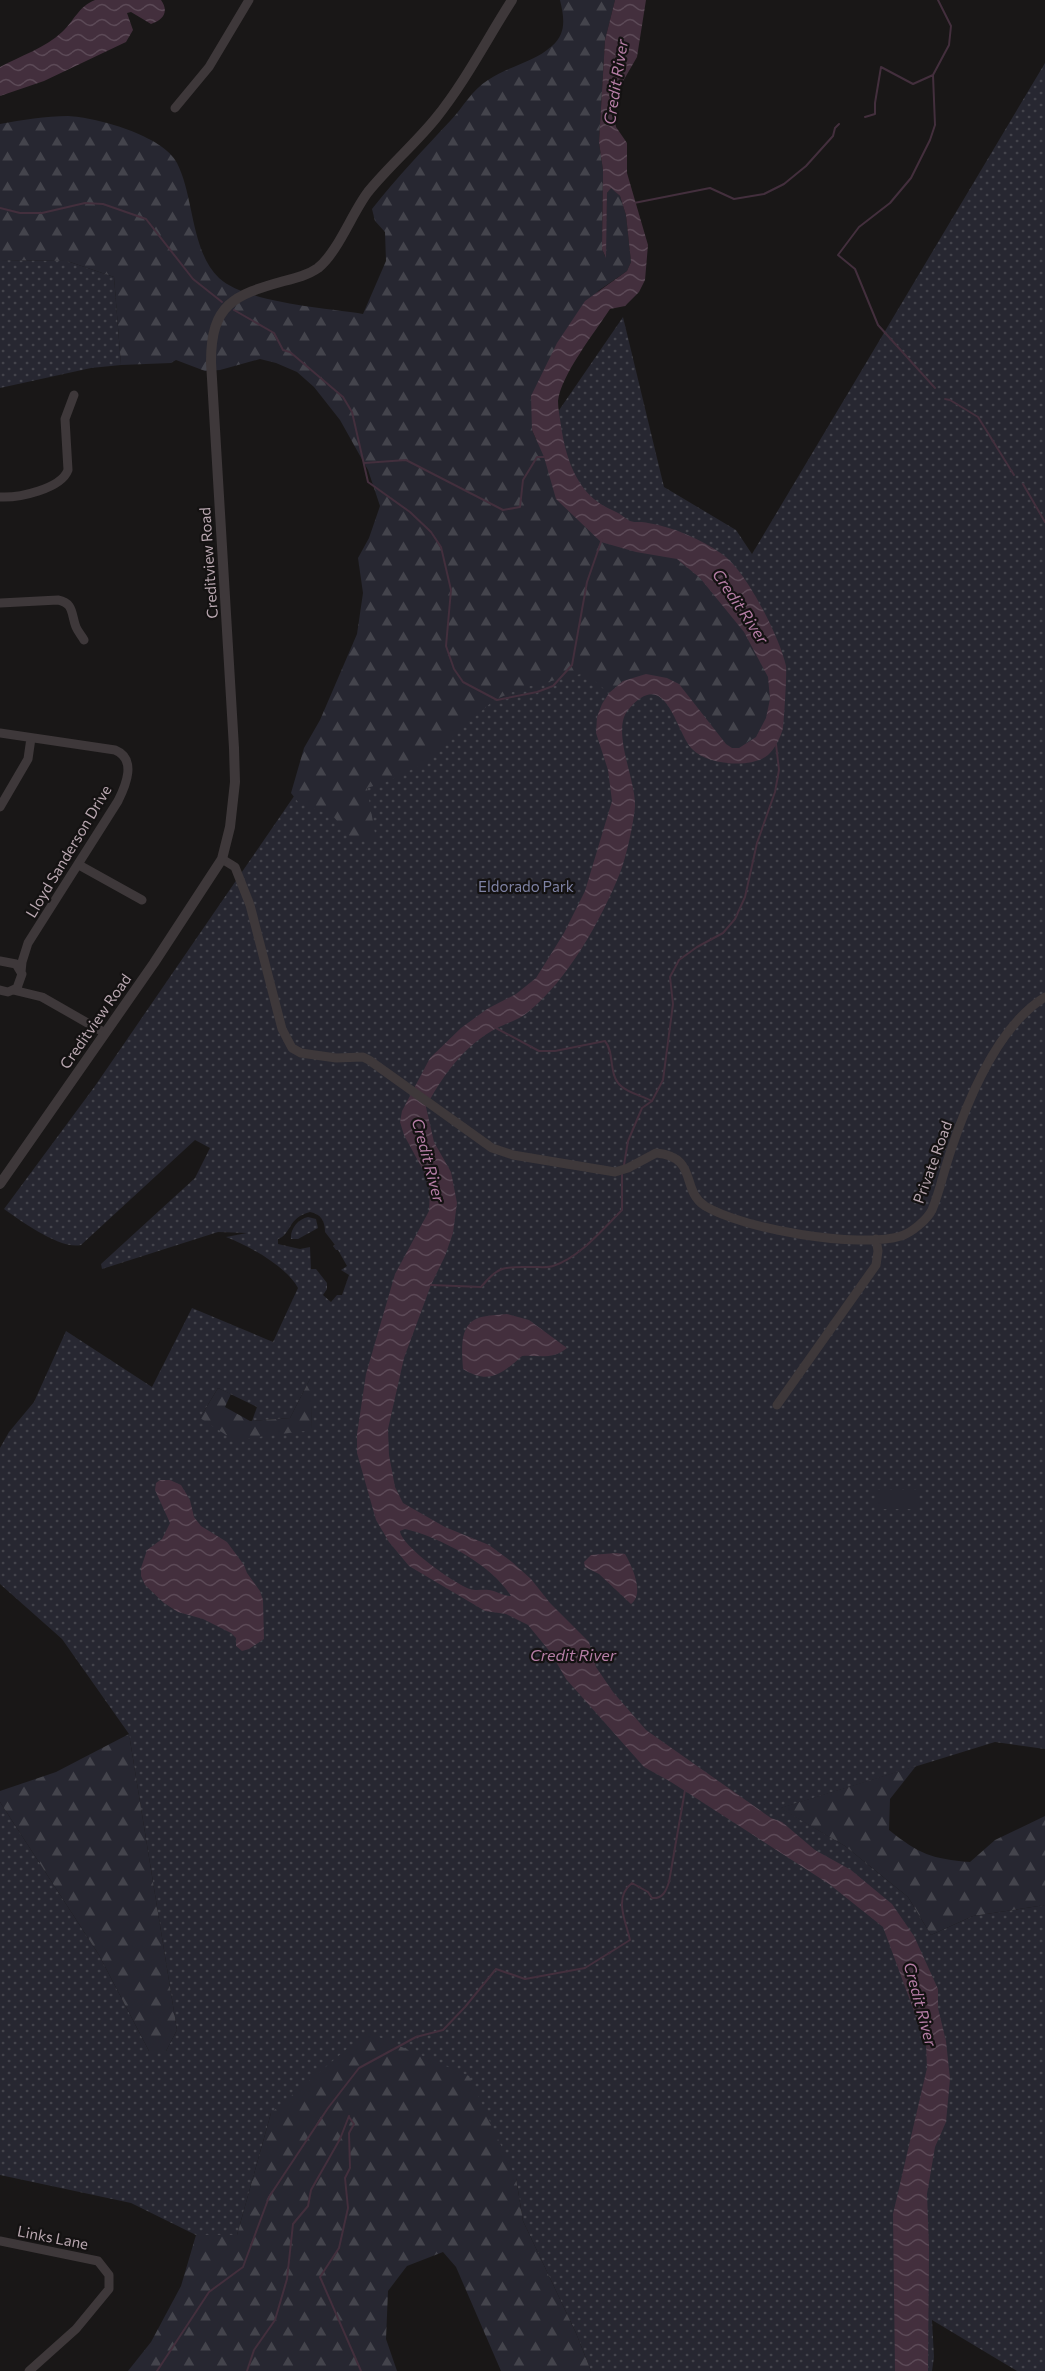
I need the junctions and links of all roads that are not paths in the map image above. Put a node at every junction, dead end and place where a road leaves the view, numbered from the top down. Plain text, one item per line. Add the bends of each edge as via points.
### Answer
1 (249, 0) edge
2 (512, 0) edge
3 (175, 108) dead end
4 (74, 395) dead end
5 (0, 497) edge
6 (0, 603) edge
7 (84, 640) dead end
8 (0, 733) edge
9 (31, 738) junction
10 (0, 807) edge
11 (222, 859) junction
12 (79, 865) junction
13 (142, 900) dead end
14 (28, 943) junction
15 (2, 962) edge
16 (22, 973) junction
17 (5, 992) edge
18 (42, 997) junction
19 (1045, 997) edge
20 (105, 1033) junction
21 (0, 1184) edge
22 (876, 1239) junction
23 (777, 1405) dead end
24 (0, 2241) edge
25 (29, 2371) edge

1 - 3 street via 209,67
2 - 11 street, Creditview Road via 435,120 369,192 322,263 305,275 240,296 224,309 214,331 212,373 235,782
4 - 5 street via 65,420 66,475 60,482 23,495
6 - 7 street via 66,602
8 - 9 street, Lloyd Sanderson Drive
9 - 10 street via 28,759
9 - 12 street, Lloyd Sanderson Drive via 116,750 127,763 123,791
11 - 20 street, Creditview Road
11 - 22 street, Private Road via 235,867 250,905 282,1029 292,1048 336,1058 363,1057 492,1148 513,1155 615,1172 661,1154 684,1165 696,1197 705,1206 739,1220 832,1239
12 - 13 street
12 - 14 street, Lloyd Sanderson Drive
14 - 15 street, Lloyd Sanderson Drive
14 - 16 street, Lloyd Sanderson Drive
15 - 16 street via 16,964
16 - 17 street, Lloyd Sanderson Drive via 20,984
16 - 18 street
17 - 18 street
18 - 20 street
19 - 22 street, Private Road via 1014,1026 989,1062 952,1147 931,1213 902,1236
20 - 21 street, Creditview Road
22 - 23 street via 876,1265
24 - 25 street, Links Lane via 98,2261 109,2275 109,2289 76,2330

